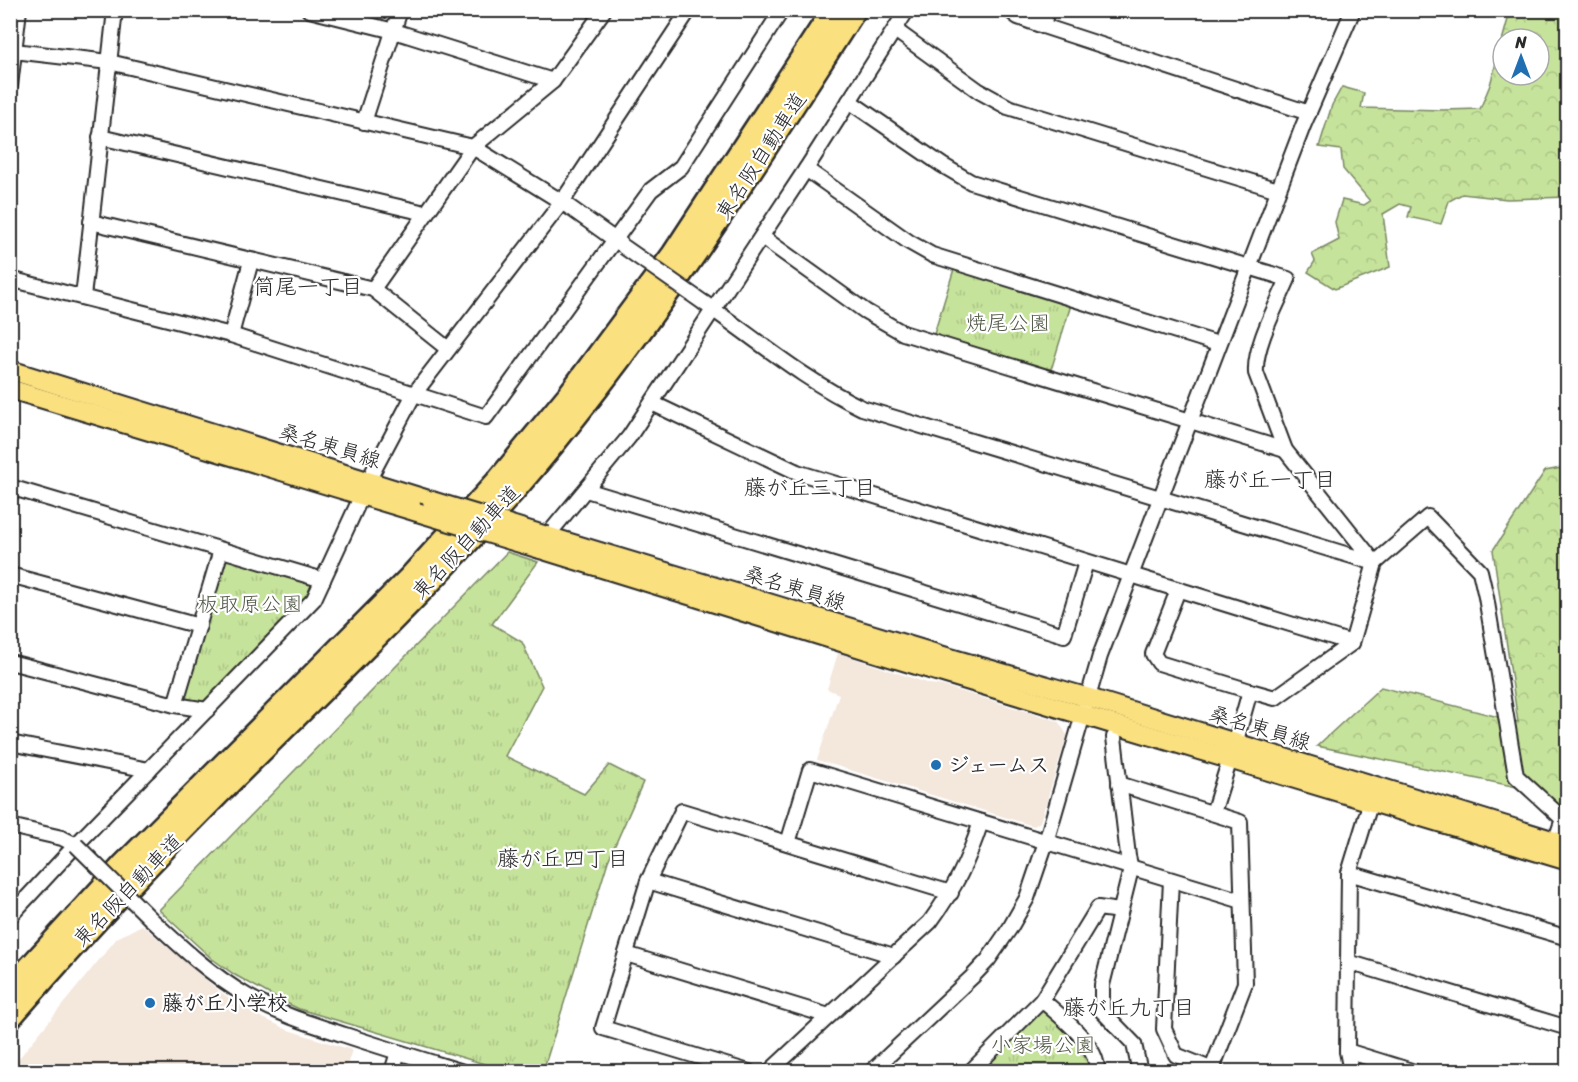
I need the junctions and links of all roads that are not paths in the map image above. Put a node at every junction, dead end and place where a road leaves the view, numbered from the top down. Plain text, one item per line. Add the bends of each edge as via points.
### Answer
1 (19, 10) edge
2 (115, 10) edge
3 (309, 10) edge
4 (400, 10) edge
5 (604, 10) edge
6 (689, 10) edge
7 (782, 10) edge
8 (833, 10) edge
9 (855, 10) edge
10 (907, 10) edge
11 (1009, 10) edge
12 (1047, 10) edge
13 (1353, 10) edge
14 (1043, 26) junction
15 (895, 30) junction
16 (394, 31) junction
17 (14, 51) junction
18 (109, 62) junction
19 (553, 81) junction
20 (10, 86) edge
21 (849, 101) junction
22 (1309, 113) junction
23 (364, 122) junction
24 (100, 137) junction
25 (473, 147) junction
26 (806, 169) junction
27 (1278, 190) junction
28 (562, 202) junction
29 (425, 213) junction
30 (90, 222) junction
31 (762, 237) junction
32 (620, 243) junction
33 (251, 261) junction
34 (1248, 268) junction
35 (10, 279) edge
36 (372, 289) junction
37 (82, 297) junction
38 (708, 306) junction
39 (231, 335) junction
40 (1218, 344) junction
41 (448, 349) junction
42 (10, 370) edge
43 (10, 389) edge
44 (414, 394) junction
45 (652, 403) junction
46 (1189, 421) junction
47 (1285, 450) junction
48 (10, 487) edge
49 (365, 488) junction
50 (586, 490) junction
51 (1159, 499) junction
52 (544, 543) junction
53 (221, 550) junction
54 (1086, 562) junction
55 (1375, 563) junction
56 (10, 575) edge
57 (1130, 576) junction
58 (323, 580) junction
59 (1178, 590) junction
60 (199, 626) junction
61 (1352, 643) junction
62 (10, 663) edge
63 (1250, 691) junction
64 (175, 705) junction
65 (1087, 706) junction
66 (207, 710) junction
67 (1114, 737) dead end
68 (10, 743) edge
69 (1232, 752) junction
70 (149, 770) junction
71 (1119, 784) junction
72 (1371, 801) junction
73 (1213, 813) junction
74 (981, 822) junction
75 (10, 826) edge
76 (1046, 842) junction
77 (788, 843) junction
78 (1561, 844) edge
79 (76, 845) junction
80 (1568, 861) edge
81 (1131, 868) junction
82 (1349, 873) junction
83 (1172, 879) junction
84 (648, 881) junction
85 (951, 893) junction
86 (1242, 901) junction
87 (1120, 911) junction
88 (12, 912) edge
89 (1568, 938) edge
90 (626, 954) junction
91 (894, 956) junction
92 (1348, 962) junction
93 (10, 988) edge
94 (1042, 1000) junction
95 (828, 1016) junction
96 (10, 1018) edge
97 (1568, 1028) edge
98 (1347, 1051) junction
99 (398, 1053) junction
100 (1215, 1070) edge
101 (392, 1071) edge
102 (463, 1071) edge
103 (749, 1071) edge
104 (769, 1071) edge
105 (871, 1071) edge
106 (970, 1071) edge
107 (1097, 1071) edge
108 (1140, 1071) edge
109 (1351, 1071) edge
110 (1415, 1071) edge

1 - 17 street
2 - 18 street
3 - 16 street
4 - 16 street
5 - 19 street
6 - 28 street
7 - 32 street via 681,167 651,190
8 - 93 highway, 東名阪自動車道 via 673,254 569,394 499,479 408,579 122,866
9 - 96 highway, 東名阪自動車道 via 688,265 585,405 514,490 423,590 136,879
10 - 15 street
11 - 14 street
12 - 14 street
13 - 22 street
14 - 22 street
15 - 21 street
15 - 27 street via 979,91 1008,107
16 - 19 street
16 - 23 street
17 - 18 street
17 - 20 street
18 - 23 street
18 - 24 street
19 - 25 street
21 - 26 street
21 - 34 street via 971,182
22 - 27 street
23 - 25 street
24 - 29 street
24 - 30 street
25 - 28 street
25 - 29 street
26 - 31 street
26 - 40 street via 932,255
27 - 34 street
28 - 32 street
28 - 41 street
29 - 36 street
30 - 33 street
30 - 37 street
31 - 38 street
31 - 46 street via 865,311 903,333
32 - 38 street, bridge
32 - 44 street via 486,417
33 - 36 street
33 - 39 street
34 - 40 street
34 - 47 street via 1288,279 1255,364
35 - 37 street
36 - 41 street
37 - 39 street
38 - 45 street
38 - 51 street via 817,384 862,408
39 - 44 street
40 - 46 street
41 - 44 street
42 - 49 main road, 桑名東員線
43 - 49 main road, 桑名東員線
44 - 49 street
45 - 50 street
45 - 54 street via 797,472
46 - 47 street
46 - 51 street
47 - 55 street
48 - 53 street
49 - 52 main road, 桑名東員線, bridge
49 - 58 street
50 - 52 street
50 - 54 street via 1064,635
51 - 55 street
51 - 57 street
52 - 65 main road, 桑名東員線 via 947,657
52 - 65 main road, 桑名東員線 via 894,658
53 - 58 street
53 - 60 street
54 - 57 street
55 - 61 street
55 - 78 street via 1428,517 1480,571 1516,776 1563,819
56 - 60 street
57 - 59 street
57 - 65 street via 1100,656
58 - 66 street via 314,599
59 - 61 street
59 - 63 street via 1153,654 1159,663
60 - 64 street
61 - 63 street via 1275,699
62 - 64 street
63 - 69 street
64 - 66 street
65 - 69 main road, 桑名東員線
65 - 76 street
66 - 70 street
67 - 71 street
68 - 70 street
69 - 72 main road, 桑名東員線
69 - 73 street
69 - 78 main road, 桑名東員線
70 - 79 street
71 - 73 street
71 - 81 street
72 - 80 main road, 桑名東員線
72 - 82 street
73 - 86 street via 1240,822
74 - 76 street
74 - 77 street via 810,770
74 - 85 street
75 - 79 street
76 - 81 street
76 - 105 street via 1027,898 988,960
77 - 84 street via 682,811
77 - 85 street
79 - 88 street
79 - 99 street, bridge via 196,960 248,996 291,1018
81 - 83 street
81 - 87 street
82 - 89 street
82 - 92 street
83 - 86 street
83 - 100 street via 1164,1029 1176,1055
84 - 90 street
84 - 91 street
85 - 91 street via 930,922
86 - 100 street via 1245,983
87 - 94 street via 1098,908
87 - 108 street via 1102,985 1102,1011 1134,1044
90 - 95 street
90 - 103 street via 603,1028
91 - 95 street
92 - 97 street
92 - 98 street
94 - 106 street
94 - 107 street via 1075,1027 1098,1063
95 - 104 street
98 - 109 street
98 - 110 street
99 - 101 street
99 - 102 street

